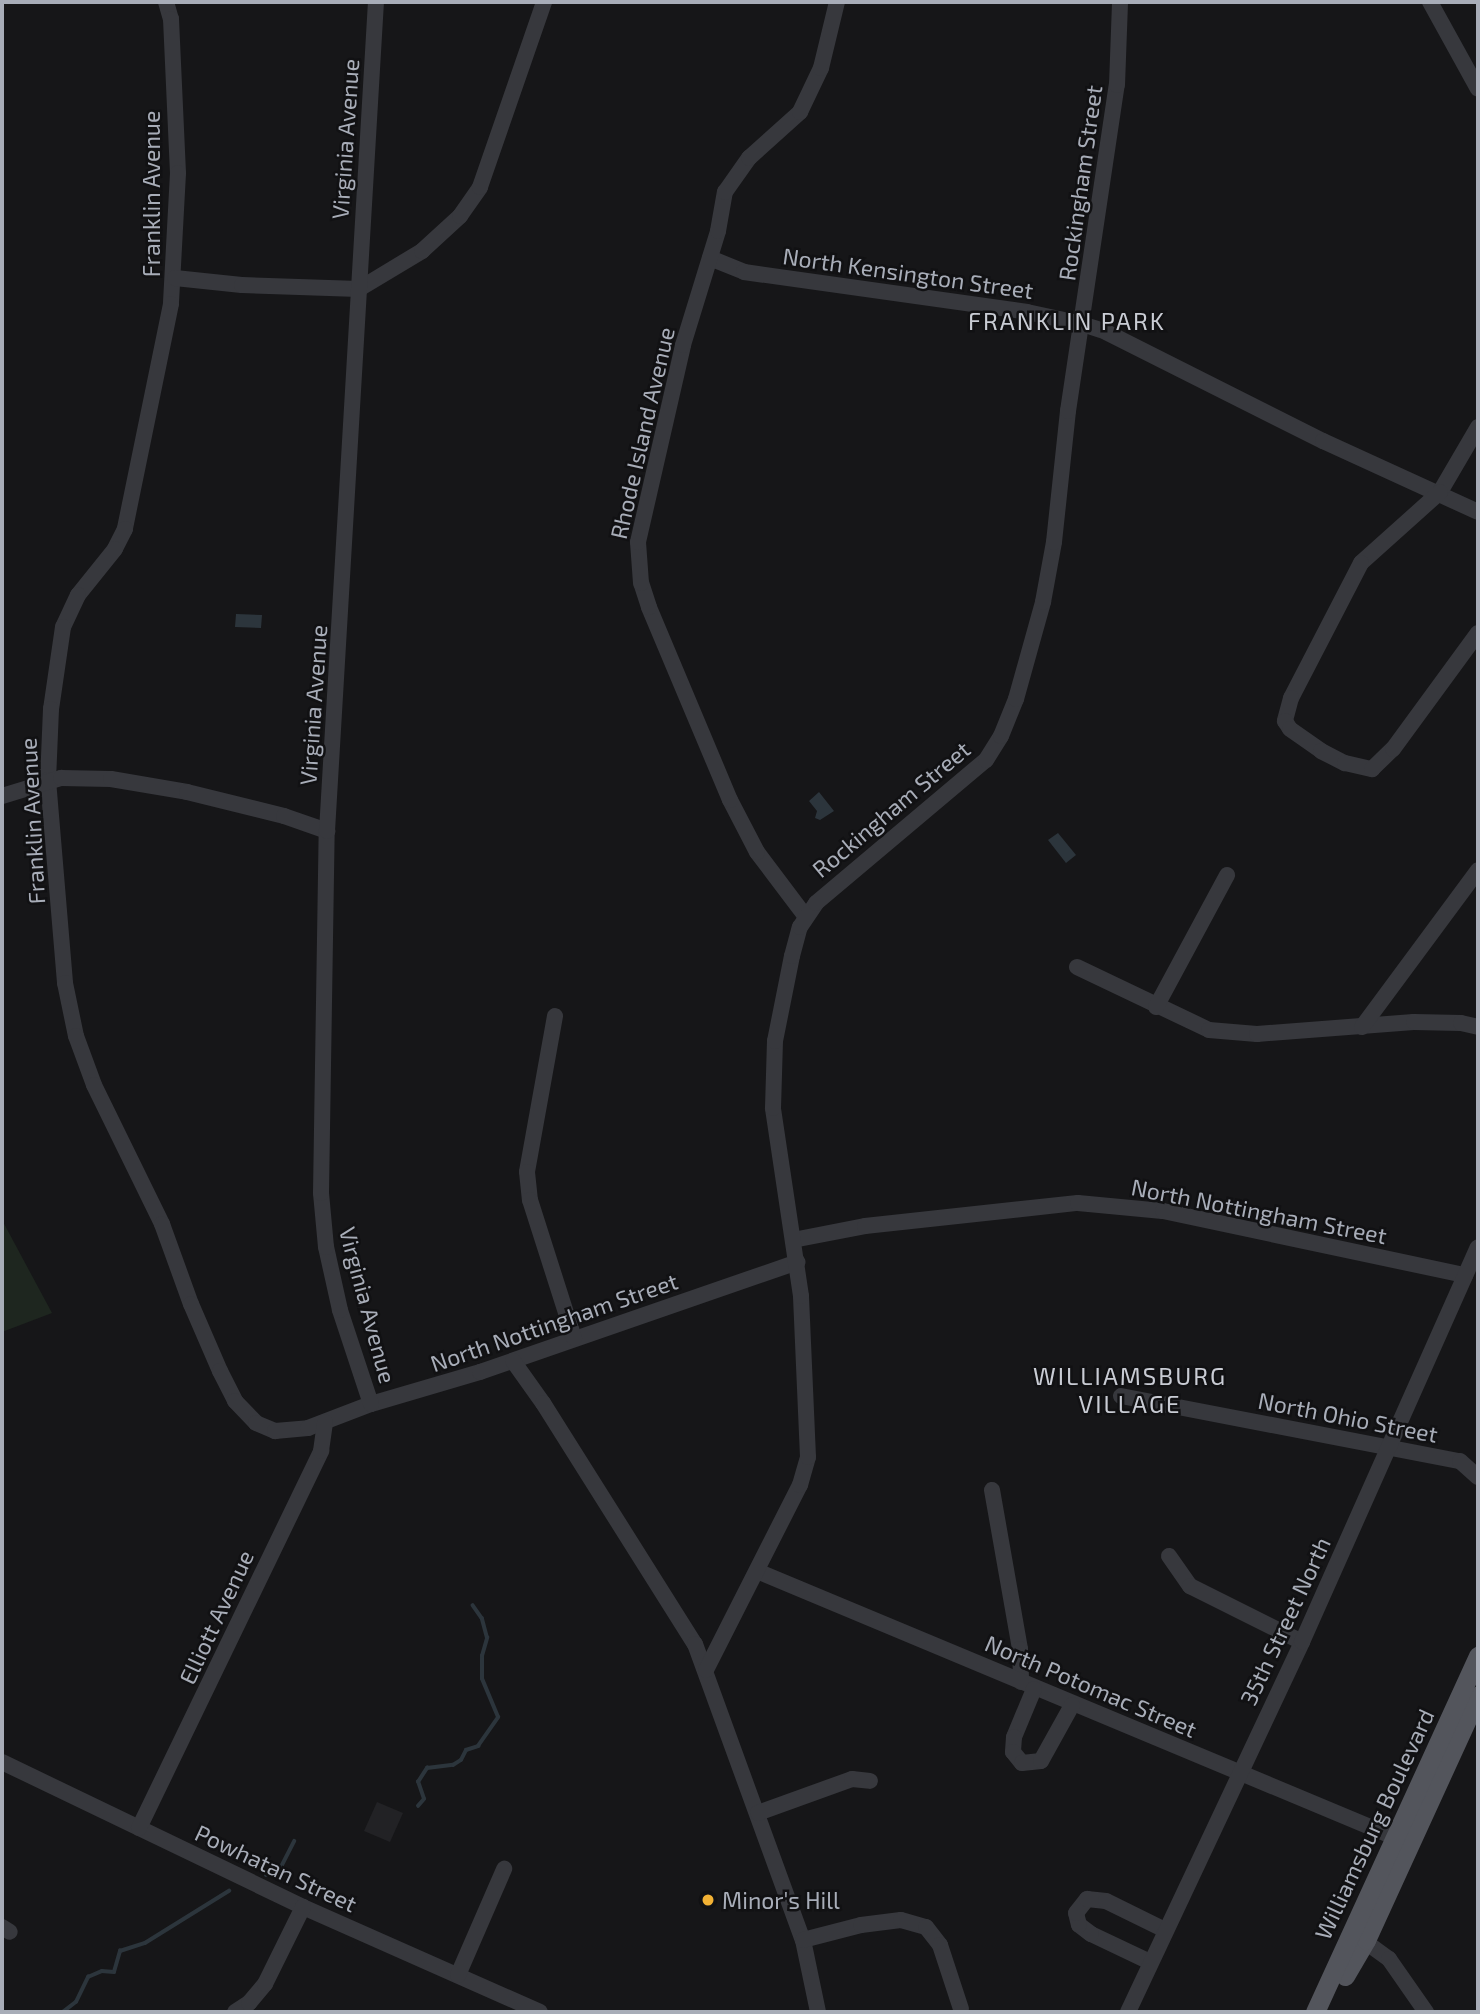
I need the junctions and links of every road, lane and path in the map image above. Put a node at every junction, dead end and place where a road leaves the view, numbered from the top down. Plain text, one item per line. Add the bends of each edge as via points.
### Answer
1 (166, 2) edge
2 (376, 2) edge
3 (544, 2) edge
4 (837, 2) edge
5 (1120, 2) edge
6 (1430, 2) edge
7 (1478, 89) edge
8 (710, 258) junction
9 (175, 278) junction
10 (359, 289) junction
11 (1083, 324) junction
12 (1478, 427) edge
13 (1440, 492) junction
14 (1478, 512) edge
15 (1478, 633) edge
16 (48, 780) junction
17 (2, 796) edge
18 (327, 831) junction
19 (1478, 870) edge
20 (1227, 875) dead end
21 (806, 917) junction
22 (1077, 967) dead end
23 (1156, 1007) junction
24 (555, 1016) dead end
25 (1362, 1027) junction
26 (1478, 1027) edge
27 (793, 1240) junction
28 (1478, 1247) edge
29 (797, 1262) junction
30 (1465, 1275) junction
31 (574, 1338) junction
32 (513, 1361) junction
33 (1121, 1396) dead end
34 (371, 1404) junction
35 (325, 1422) junction
36 (1389, 1449) junction
37 (1478, 1477) edge
38 (992, 1490) dead end
39 (1168, 1556) dead end
40 (757, 1571) junction
41 (1302, 1642) junction
42 (1478, 1656) edge
43 (706, 1670) junction
44 (1027, 1686) junction
45 (1478, 1695) edge
46 (1072, 1705) junction
47 (2, 1762) edge
48 (1241, 1773) junction
49 (870, 1781) dead end
50 (758, 1813) junction
51 (139, 1828) junction
52 (1402, 1841) junction
53 (504, 1869) dead end
54 (303, 1908) junction
55 (1165, 1930) junction
56 (1359, 1937) junction
57 (803, 1940) junction
58 (1150, 1962) junction
59 (458, 1975) junction
60 (961, 2009) dead end
61 (537, 2011) edge
62 (235, 2012) edge
63 (818, 2012) edge
64 (1128, 2012) edge
65 (1315, 2012) edge
66 (1329, 2012) edge
67 (1426, 2012) edge

1 - 9 street, Franklin Avenue via 171,19 178,173
2 - 10 street, Virginia Avenue
3 - 10 street via 495,151 474,197 422,251
4 - 8 street, Rhode Island Avenue via 810,95 795,118 749,158 731,181
5 - 11 street, Rockingham Street via 1117,85
6 - 7 street
8 - 11 street, North Kensington Street via 744,272
8 - 21 street, Rhode Island Avenue via 652,469 640,525 638,562 649,607 730,800 757,852
9 - 10 street
9 - 16 street, Franklin Avenue via 131,513 115,549 70,609 60,639
10 - 18 street, Virginia Avenue
11 - 13 street, North Kensington Street via 1323,441
11 - 21 street, Rockingham Street via 1050,569 1002,736 974,771 847,875
12 - 13 street
13 - 14 street, North Kensington Street
13 - 15 street via 1361,563 1291,698 1285,720 1290,729 1321,751 1372,769 1393,749
16 - 17 street
16 - 18 street via 75,776 144,783 284,816
16 - 35 street, Franklin Avenue via 65,983 76,1036 94,1085 162,1224 191,1304 235,1401 256,1423 275,1432
18 - 34 street, Virginia Avenue via 322,1220 340,1310
19 - 25 street
20 - 23 street
21 - 27 street, Rockingham Street via 789,968 772,1077
22 - 23 street
23 - 25 street via 1209,1030 1256,1034
24 - 31 street via 527,1172 530,1200
25 - 26 street via 1414,1022
27 - 29 street, Rockingham Street
27 - 30 street, North Nottingham Street via 864,1226 1078,1203 1163,1212
28 - 30 street, 35th Street North
29 - 31 street, North Nottingham Street
29 - 40 street, Rockingham Street via 810,1430 808,1457 800,1485
30 - 36 street, 35th Street North
31 - 32 street, North Nottingham Street
32 - 34 street, North Nottingham Street
32 - 43 street via 688,1631
33 - 36 street, North Ohio Street
34 - 35 street, North Nottingham Street
35 - 51 street, Elliott Avenue via 321,1451
36 - 37 street, North Ohio Street via 1460,1461
36 - 41 street, 35th Street North
38 - 44 street
39 - 41 street via 1189,1586
40 - 43 street, Rockingham Street
40 - 44 street, North Potomac Street
41 - 48 street, 35th Street North
42 - 52 main road, Williamsburg Boulevard
43 - 50 street
44 - 46 street, North Potomac Street
44 - 46 street via 1013,1752 1023,1763 1041,1761
45 - 52 main road, Williamsburg Boulevard
46 - 48 street, North Potomac Street
47 - 51 street, Powhatan Street
48 - 52 street, North Potomac Street
48 - 55 street, 35th Street North
49 - 50 street via 852,1779
50 - 57 street
51 - 54 street, Powhatan Street
52 - 56 main road, Williamsburg Boulevard
53 - 59 street
54 - 59 street, Powhatan Street
54 - 62 street via 265,1984
55 - 58 street, 35th Street North
55 - 58 street via 1106,1901 1087,1899 1076,1913 1079,1925 1091,1934
56 - 65 main road, Williamsburg Boulevard
56 - 66 main road, Williamsburg Boulevard
56 - 67 street via 1389,1959
57 - 60 street via 901,1920 926,1927 940,1945
57 - 63 street
58 - 64 street, 35th Street North
59 - 61 street, Powhatan Street

